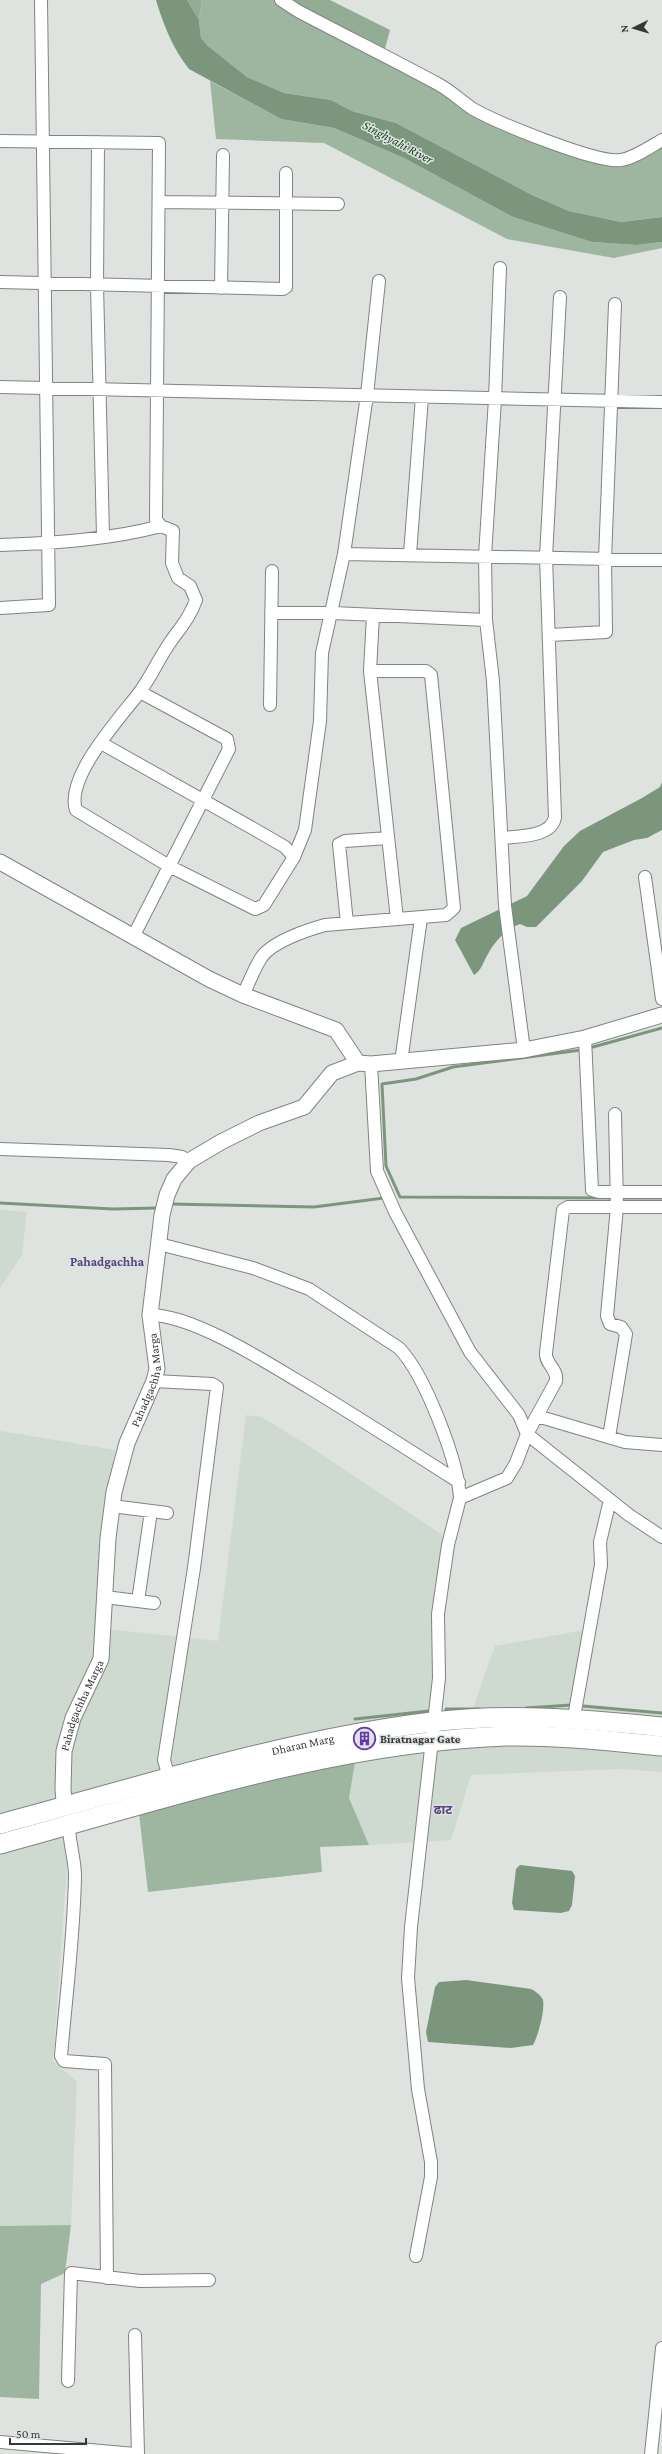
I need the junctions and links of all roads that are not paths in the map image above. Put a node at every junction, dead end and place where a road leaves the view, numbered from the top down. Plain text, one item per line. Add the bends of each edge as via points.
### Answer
1 (41, 0) edge
2 (281, 0) edge
3 (662, 140) edge
4 (0, 141) edge
5 (44, 142) junction
6 (98, 142) junction
7 (223, 155) dead end
8 (286, 172) dead end
9 (160, 202) junction
10 (221, 202) junction
11 (287, 203) junction
12 (338, 204) dead end
13 (500, 268) dead end
14 (379, 281) dead end
15 (0, 282) edge
16 (44, 283) junction
17 (97, 284) junction
18 (158, 286) junction
19 (220, 288) junction
20 (560, 297) dead end
21 (615, 304) dead end
22 (0, 387) edge
23 (46, 388) junction
24 (98, 390) junction
25 (158, 391) junction
26 (367, 395) junction
27 (422, 397) junction
28 (495, 399) junction
29 (554, 400) junction
30 (610, 401) junction
31 (662, 402) edge
32 (161, 526) junction
33 (103, 536) junction
34 (48, 543) junction
35 (0, 545) edge
36 (344, 554) junction
37 (410, 554) junction
38 (485, 556) junction
39 (546, 557) junction
40 (605, 559) junction
41 (662, 560) edge
42 (272, 571) dead end
43 (0, 608) edge
44 (271, 613) junction
45 (333, 613) junction
46 (373, 615) junction
47 (486, 620) junction
48 (550, 635) junction
49 (370, 671) junction
50 (140, 692) junction
51 (270, 705) dead end
52 (101, 743) junction
53 (203, 800) junction
54 (388, 838) junction
55 (502, 838) junction
56 (294, 857) junction
57 (0, 862) edge
58 (169, 866) junction
59 (645, 877) dead end
60 (421, 918) junction
61 (397, 919) junction
62 (347, 923) junction
63 (133, 937) junction
64 (243, 995) junction
65 (662, 999) edge
66 (662, 1015) edge
67 (585, 1038) junction
68 (524, 1050) junction
69 (401, 1062) junction
70 (364, 1064) junction
71 (614, 1114) dead end
72 (0, 1149) edge
73 (189, 1161) junction
74 (617, 1192) junction
75 (662, 1192) edge
76 (617, 1207) junction
77 (662, 1207) edge
78 (159, 1244) junction
79 (150, 1315) junction
80 (154, 1381) junction
81 (537, 1416) junction
82 (527, 1434) junction
83 (609, 1437) junction
84 (662, 1445) edge
85 (459, 1482) junction
86 (460, 1498) junction
87 (610, 1500) junction
88 (112, 1506) junction
89 (151, 1511) junction
90 (167, 1513) dead end
91 (662, 1537) edge
92 (105, 1597) junction
93 (138, 1601) junction
94 (154, 1603) dead end
95 (574, 1717) junction
96 (433, 1722) junction
97 (662, 1727) edge
98 (431, 1742) junction
99 (662, 1746) edge
100 (169, 1778) junction
101 (67, 1806) junction
102 (0, 1824) edge
103 (69, 1825) junction
104 (0, 1844) edge
105 (416, 2256) dead end
106 (108, 2278) junction
107 (209, 2280) dead end
108 (135, 2335) dead end
109 (662, 2348) edge
110 (68, 2381) dead end
111 (0, 2442) edge
112 (135, 2454) edge
113 (138, 2454) edge
114 (651, 2454) edge

1 - 5 street
2 - 3 street via 440,86 479,112 549,142 604,159 621,160
4 - 5 street
5 - 6 street
5 - 16 street
6 - 9 street via 159,143
6 - 17 street
7 - 10 street
8 - 11 street
9 - 10 street
9 - 18 street
10 - 11 street
10 - 19 street
11 - 12 street
11 - 19 street via 285,288
13 - 28 street
14 - 26 street
15 - 16 street
16 - 17 street
16 - 23 street
17 - 18 street
17 - 24 street
18 - 19 street
18 - 25 street
20 - 29 street
21 - 30 street
22 - 23 street
23 - 24 street
23 - 34 street
24 - 25 street
24 - 33 street
25 - 26 street
25 - 32 street via 156,520
26 - 27 street
26 - 36 street
27 - 28 street
27 - 37 street
28 - 29 street
28 - 38 street
29 - 30 street
29 - 39 street
30 - 31 street
30 - 40 street
32 - 33 street
32 - 50 street via 173,531 172,563 178,578 190,586 196,600 191,616 171,641
33 - 34 street
34 - 35 street
34 - 43 street via 49,605
36 - 37 street
36 - 45 street
37 - 38 street
38 - 39 street
38 - 47 street
39 - 40 street
39 - 48 street
40 - 41 street
40 - 48 street via 606,632
42 - 44 street
44 - 45 street
44 - 51 street
45 - 46 street
45 - 56 street via 322,653 320,720 311,797 305,830
46 - 47 street
46 - 49 street
47 - 55 street via 493,681
48 - 55 street via 554,825 550,829
49 - 54 street
49 - 60 street via 426,671 431,676 454,908 449,914
50 - 52 street
50 - 53 street via 227,739 229,749
52 - 53 street
52 - 58 street via 88,762 75,790 73,802 76,810
53 - 56 street via 285,847
53 - 58 street
54 - 61 street
54 - 62 street via 345,841 339,844
55 - 68 street via 505,906
56 - 58 street via 264,905 255,909
57 - 63 street
58 - 63 street
59 - 65 street
60 - 61 street
60 - 69 street
61 - 62 street
62 - 64 street via 311,929 268,951 261,957
63 - 64 street
64 - 70 street via 336,1030
66 - 67 street, Pahadgachha Marga
67 - 68 street, Pahadgachha Marga
67 - 74 street via 592,1188 595,1192
68 - 69 street, Pahadgachha Marga
69 - 70 street, Pahadgachha Marga
70 - 73 street, Pahadgachha Marga via 332,1073 304,1107 259,1123
70 - 82 street via 377,1171 470,1352 518,1416
71 - 74 street
72 - 73 street via 169,1155
73 - 78 street, Pahadgachha Marga via 174,1179 167,1195
74 - 75 street
74 - 76 street
76 - 77 street
76 - 81 street via 568,1207 563,1210 546,1353 547,1361 556,1376
76 - 83 street via 608,1316 610,1324 621,1326 626,1334
78 - 79 street, Pahadgachha Marga
78 - 85 street via 253,1268 309,1289 399,1348 410,1360 442,1429 455,1461
79 - 80 street, Pahadgachha Marga via 157,1369
79 - 85 street via 164,1315 188,1323 250,1352
80 - 88 street, Pahadgachha Marga via 127,1443
80 - 100 street via 212,1384 217,1387 194,1568 164,1760
81 - 82 street
81 - 83 street
82 - 86 street via 516,1464 507,1478
82 - 87 street
83 - 84 street via 625,1442
85 - 86 street
86 - 96 street via 441,1588 438,1614 439,1678
87 - 91 street
87 - 95 street via 600,1542 601,1566
88 - 89 street
88 - 92 street, Pahadgachha Marga
89 - 90 street
89 - 93 street
92 - 93 street
92 - 101 street, Pahadgachha Marga via 101,1659 73,1718 64,1750 63,1789
93 - 94 street
95 - 96 main road, Dharan Marg via 508,1717
95 - 97 main road, Dharan Marg
96 - 98 street
96 - 100 main road, Dharan Marg via 353,1734
98 - 99 main road, Dharan Marg via 506,1736 572,1737
98 - 103 main road, Dharan Marg via 354,1753 229,1781
98 - 105 street via 408,1978 418,2089 431,2162
100 - 101 main road, Dharan Marg
101 - 102 main road, Dharan Marg
103 - 104 main road, Dharan Marg
103 - 106 street via 74,1868 74,1897 61,2056 64,2061 104,2064
106 - 107 street via 140,2282
106 - 110 street via 71,2273
108 - 113 street
109 - 114 street
111 - 112 street

